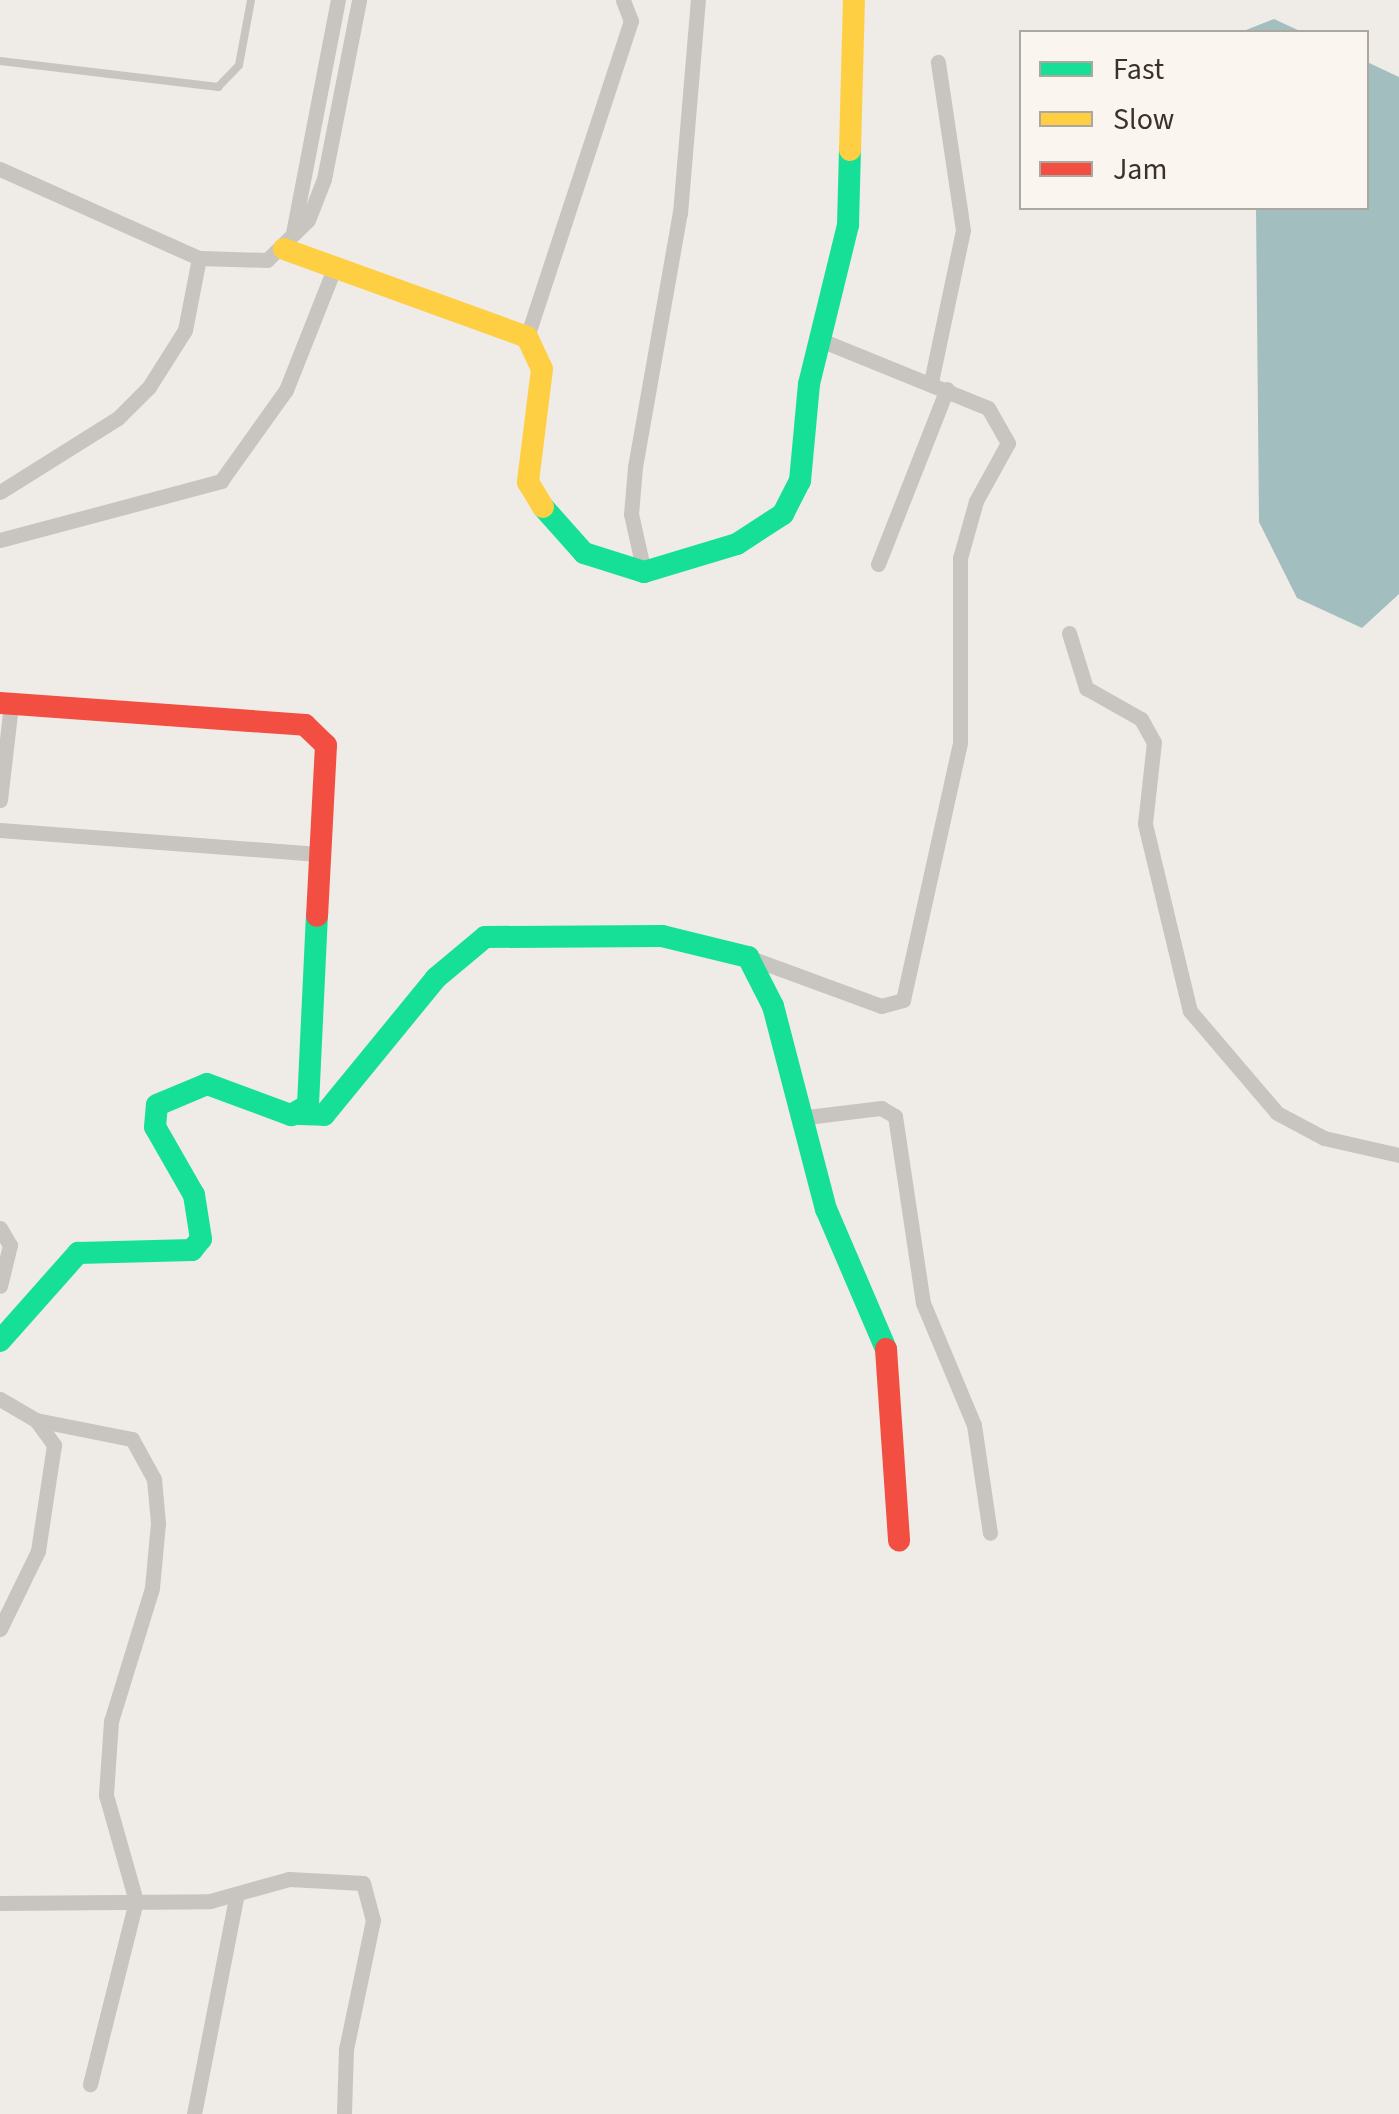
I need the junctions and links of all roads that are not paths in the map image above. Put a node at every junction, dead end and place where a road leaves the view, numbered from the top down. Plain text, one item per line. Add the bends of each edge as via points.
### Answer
1 (251, 0) edge
2 (338, 0) edge
3 (359, 0) edge
4 (623, 0) edge
5 (698, 0) edge
6 (854, 0) edge
7 (0, 61) edge
8 (938, 62) dead end
9 (0, 169) edge
10 (288, 241) junction
11 (199, 258) junction
12 (334, 271) junction
13 (527, 336) junction
14 (823, 341) junction
15 (931, 382) junction
16 (947, 389) junction
17 (0, 492) edge
18 (0, 540) edge
19 (878, 564) dead end
20 (644, 572) junction
21 (1069, 632) dead end
22 (6, 704) edge
23 (0, 800) edge
24 (0, 830) edge
25 (318, 854) junction
26 (748, 956) junction
27 (298, 1114) junction
28 (799, 1118) junction
29 (1399, 1155) edge
30 (0, 1228) edge
31 (0, 1286) edge
32 (0, 1341) edge
33 (0, 1399) edge
34 (36, 1420) junction
35 (990, 1533) dead end
36 (899, 1541) dead end
37 (0, 1629) edge
38 (236, 1898) junction
39 (136, 1901) junction
40 (0, 1903) edge
41 (90, 2084) dead end
42 (194, 2114) edge
43 (344, 2114) edge

1 - 7 lane via 239,65 218,87
2 - 10 street
3 - 10 street via 324,179
4 - 13 street via 630,21
5 - 20 street via 680,213 636,467 632,514
6 - 14 street via 848,225
8 - 15 street via 963,230
9 - 11 street
10 - 11 street via 241,266
10 - 12 street
11 - 17 street via 184,330 149,387 118,418
12 - 13 street
12 - 18 street via 302,361 221,481
13 - 20 street via 542,369 526,452 534,495 584,553
14 - 15 street
14 - 20 street via 800,481 783,514 737,544
15 - 16 street
16 - 19 street
16 - 26 street via 988,408 1008,443 976,500 960,558 960,742 904,1000 888,1007
21 - 29 street via 1086,688 1140,719 1154,742 1145,824 1190,1011 1277,1113 1324,1138
22 - 23 street
22 - 25 street via 320,732
24 - 25 street
25 - 27 street via 310,1096
26 - 27 street via 662,936 485,937 436,978 324,1115
26 - 28 street via 773,1006
27 - 32 street via 207,1084 157,1105 154,1127 194,1195 201,1239 180,1252 78,1253
28 - 35 street via 881,1108 895,1116 924,1303 974,1425
28 - 36 street via 826,1208 885,1336
30 - 31 street via 10,1245
33 - 34 street
34 - 37 street via 54,1445 45,1524
34 - 39 street via 132,1439 154,1479 152,1588 118,1688 106,1762 111,1826
38 - 39 street
38 - 42 street
38 - 43 street via 289,1879 348,1878 369,1889 371,1947 346,2050
39 - 40 street
39 - 41 street

